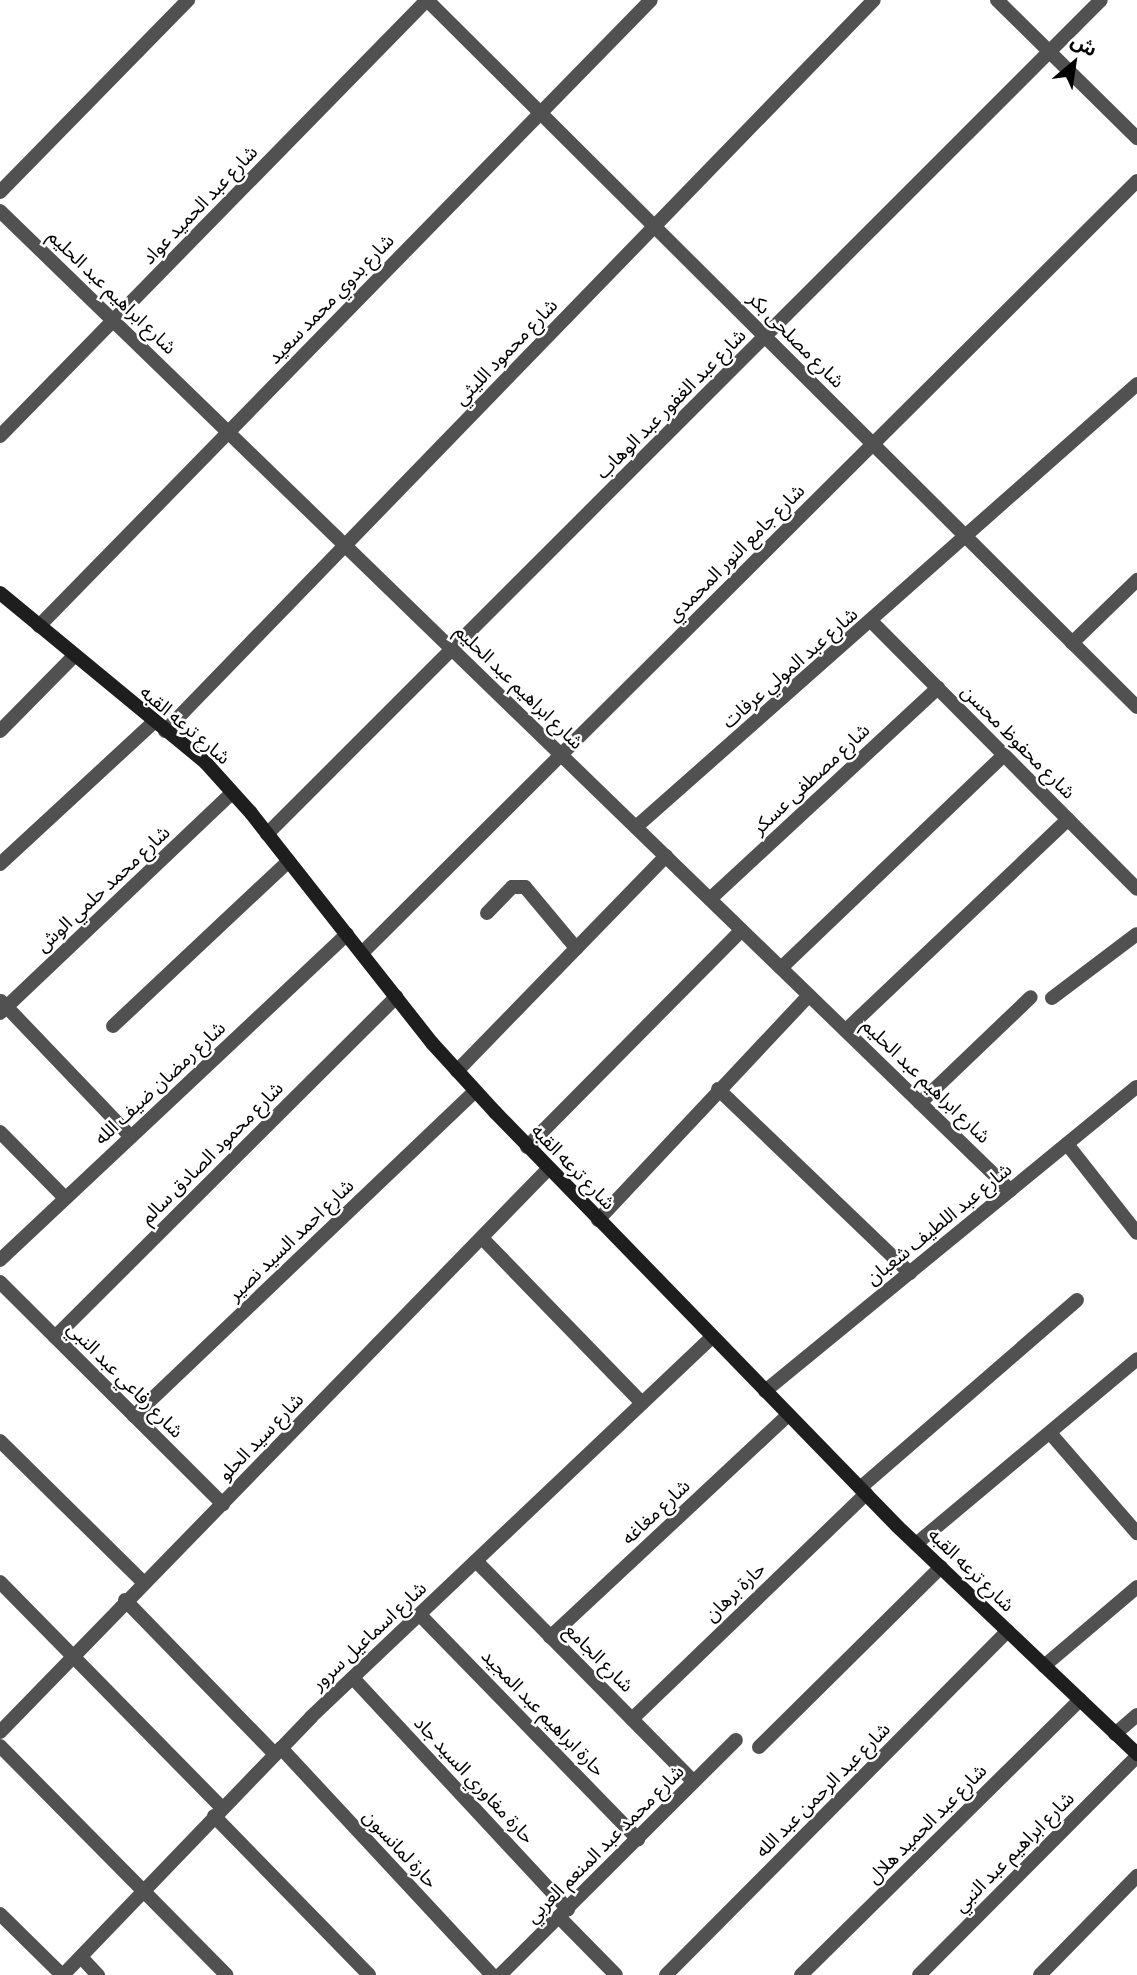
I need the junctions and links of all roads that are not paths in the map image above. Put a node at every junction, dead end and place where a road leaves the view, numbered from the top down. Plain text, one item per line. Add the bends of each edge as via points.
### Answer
1 (188, 0) edge
2 (427, 0) edge
3 (651, 0) edge
4 (874, 0) edge
5 (997, 0) edge
6 (1101, 0) edge
7 (1049, 52) junction
8 (540, 113) junction
9 (1137, 138) edge
10 (1137, 181) edge
11 (0, 192) edge
12 (0, 211) edge
13 (654, 226) junction
14 (114, 320) junction
15 (765, 336) junction
16 (1137, 384) edge
17 (228, 432) junction
18 (0, 436) edge
19 (873, 444) junction
20 (968, 538) junction
21 (344, 545) junction
22 (1137, 580) edge
23 (1, 595) edge
24 (872, 622) junction
25 (39, 626) junction
26 (1072, 643) junction
27 (453, 650) junction
28 (74, 656) junction
29 (938, 688) junction
30 (1137, 707) edge
31 (160, 727) junction
32 (0, 730) edge
33 (561, 754) junction
34 (1004, 755) junction
35 (232, 793) junction
36 (1068, 819) junction
37 (636, 827) junction
38 (267, 834) junction
39 (666, 856) junction
40 (289, 861) junction
41 (0, 864) edge
42 (1137, 889) edge
43 (710, 899) junction
44 (487, 913) dead end
45 (742, 930) junction
46 (347, 934) junction
47 (1137, 934) edge
48 (576, 948) junction
49 (362, 953) junction
50 (781, 968) junction
51 (809, 995) junction
52 (396, 997) junction
53 (1031, 997) dead end
54 (1052, 998) dead end
55 (2, 1006) edge
56 (113, 1026) dead end
57 (846, 1030) junction
58 (457, 1070) junction
59 (718, 1089) junction
60 (1136, 1089) edge
61 (474, 1091) junction
62 (920, 1103) junction
63 (0, 1132) edge
64 (131, 1137) junction
65 (1067, 1144) junction
66 (527, 1147) junction
67 (548, 1169) junction
68 (1010, 1190) junction
69 (65, 1198) junction
70 (598, 1220) junction
71 (1137, 1233) edge
72 (482, 1238) junction
73 (0, 1260) edge
74 (910, 1273) junction
75 (0, 1282) edge
76 (1077, 1300) dead end
77 (55, 1337) junction
78 (712, 1337) junction
79 (1137, 1359) edge
80 (765, 1391) junction
81 (642, 1403) junction
82 (788, 1415) junction
83 (134, 1416) junction
84 (1049, 1433) junction
85 (0, 1441) edge
86 (863, 1491) junction
87 (223, 1504) junction
88 (1137, 1533) edge
89 (916, 1544) junction
90 (476, 1561) junction
91 (941, 1567) junction
92 (0, 1582) edge
93 (143, 1583) junction
94 (1137, 1587) edge
95 (125, 1600) junction
96 (420, 1615) junction
97 (1008, 1631) junction
98 (550, 1637) junction
99 (74, 1653) junction
100 (1044, 1666) junction
101 (353, 1678) junction
102 (1080, 1700) junction
103 (1137, 1716) edge
104 (632, 1719) junction
105 (1, 1728) edge
106 (1115, 1734) junction
107 (736, 1740) dead end
108 (0, 1746) edge
109 (759, 1747) dead end
110 (278, 1751) junction
111 (1137, 1756) edge
112 (694, 1782) junction
113 (218, 1812) junction
114 (638, 1839) junction
115 (1137, 1875) edge
116 (145, 1889) junction
117 (563, 1913) junction
118 (0, 1914) edge
119 (80, 1957) junction
120 (63, 1975) edge
121 (98, 1975) edge
122 (227, 1975) edge
123 (369, 1975) edge
124 (492, 1975) edge
125 (500, 1975) edge
126 (616, 1975) edge
127 (666, 1975) edge
128 (802, 1975) edge
129 (919, 1975) edge
130 (1040, 1975) edge

1 - 11 street
2 - 8 street, شارع مصلحى بكر
2 - 14 street, شارع عبد الحميد عواد
3 - 8 street, شارع بدوي محمد سعيد
4 - 13 street, شارع محمود الليثي
5 - 7 street
6 - 7 street, شارع عبد الغفور عبد الوهاب
7 - 9 street
7 - 15 street, شارع عبد الغفور عبد الوهاب
8 - 13 street, شارع مصلحى بكر
8 - 17 street, شارع بدوي محمد سعيد
10 - 19 street, شارع جامع النور المحمدي
12 - 14 street, شارع ابراهيم عبد الحليم
13 - 15 street, شارع مصلحى بكر
13 - 21 street, شارع محمود الليثي
14 - 17 street, شارع ابراهيم عبد الحليم
14 - 18 street, شارع عبد الحميد عواد
15 - 19 street, شارع مصلحى بكر
15 - 27 street, شارع عبد الغفور عبد الوهاب
16 - 20 street, شارع عبد المولي عرفات
17 - 21 street, شارع ابراهيم عبد الحليم
17 - 25 street, شارع بدوي محمد سعيد
19 - 20 street, شارع مصلحى بكر
19 - 33 street, شارع جامع النور المحمدي
20 - 24 street, شارع عبد المولي عرفات
20 - 26 street, شارع مصلحى بكر
21 - 27 street, شارع ابراهيم عبد الحليم
21 - 31 street, شارع محمود الليثي
22 - 26 street
23 - 25 street, شارع ترعه القبه
24 - 29 street, شارع محفوظ محسن
24 - 37 street, شارع عبد المولي عرفات
25 - 28 street, شارع ترعه القبه
26 - 30 street, شارع مصلحى بكر
27 - 33 street, شارع ابراهيم عبد الحليم
27 - 38 street, شارع عبد الغفور عبد الوهاب
28 - 31 street, شارع ترعه القبه
28 - 32 street
29 - 34 street, شارع محفوظ محسن
29 - 43 street, شارع مصطفى عسكر
31 - 35 street, شارع ترعه القبه via 206,763
31 - 41 street, شارع محمود الليثي
33 - 37 street, شارع ابراهيم عبد الحليم
33 - 49 street, شارع جامع النور المحمدي
34 - 36 street, شارع محفوظ محسن
34 - 50 street
35 - 38 street, شارع ترعه القبه
35 - 55 street, شارع محمد حلمي الوش
36 - 42 street, شارع محفوظ محسن
36 - 57 street
37 - 39 street, شارع ابراهيم عبد الحليم
38 - 40 street, شارع ترعه القبه
39 - 43 street, شارع ابراهيم عبد الحليم
39 - 48 street
40 - 46 street, شارع ترعه القبه
40 - 56 street
43 - 45 street, شارع ابراهيم عبد الحليم
44 - 48 street via 512,887 525,887
45 - 50 street, شارع ابراهيم عبد الحليم
45 - 66 street
46 - 49 street, شارع ترعه القبه
46 - 64 street, شارع رمضان ضيف الله
47 - 54 street
48 - 58 street
49 - 52 street, شارع ترعه القبه
50 - 51 street, شارع ابراهيم عبد الحليم
51 - 57 street, شارع ابراهيم عبد الحليم
51 - 59 street
52 - 58 street, شارع ترعه القبه
52 - 77 street, شارع محمود الصادق سالم
53 - 62 street
55 - 64 street
57 - 62 street, شارع ابراهيم عبد الحليم
58 - 61 street, شارع ترعه القبه
59 - 70 street
59 - 74 street
60 - 65 street, شارع عبد اللطيف شعبان
61 - 66 street, شارع ترعه القبه
61 - 83 street, شارع احمد السيد نصير
62 - 68 street, شارع ابراهيم عبد الحليم
63 - 69 street
64 - 69 street, شارع رمضان ضيف الله
65 - 68 street, شارع عبد اللطيف شعبان
65 - 71 street
66 - 67 street, شارع ترعه القبه
67 - 70 street, شارع ترعه القبه
67 - 72 street, شارع سيد الحلو
68 - 74 street, شارع عبد اللطيف شعبان
69 - 73 street, شارع رمضان ضيف الله
70 - 78 street, شارع ترعه القبه
72 - 81 street
72 - 87 street, شارع سيد الحلو
74 - 80 street, شارع عبد اللطيف شعبان
75 - 77 street, شارع رفاعي عبد النبي
76 - 86 street, حارة برهان
77 - 83 street, شارع رفاعي عبد النبي
78 - 80 street, شارع ترعه القبه
78 - 81 street, شارع اسماعيل سرور
79 - 84 street
80 - 82 street, شارع ترعه القبه
81 - 90 street, شارع اسماعيل سرور
82 - 86 street, شارع ترعه القبه
82 - 98 street, شارع مغاغه
83 - 87 street, شارع رفاعي عبد النبي
84 - 88 street
84 - 89 street
85 - 93 street
86 - 89 street, شارع ترعه القبه
86 - 104 street, حارة برهان
87 - 93 street, شارع سيد الحلو
89 - 91 street, شارع ترعه القبه
90 - 96 street, شارع اسماعيل سرور
90 - 98 street, شارع الجامع
91 - 97 street, شارع ترعه القبه
91 - 109 street
92 - 99 street
93 - 95 street, شارع سيد الحلو
94 - 100 street
95 - 99 street, شارع سيد الحلو
95 - 110 street, حارة لمانسون
96 - 101 street, شارع اسماعيل سرور
96 - 114 street, حارة ابراهيم عبد المجيد
97 - 100 street, شارع ترعه القبه
97 - 127 street, شارع عبد الرحمن عبد الله
98 - 104 street, شارع الجامع
99 - 105 street, شارع سيد الحلو
99 - 113 street
100 - 102 street, شارع ترعه القبه
101 - 110 street, شارع اسماعيل سرور
101 - 117 street, حارة مغاوري السيد جاد
102 - 106 street, شارع ترعه القبه
102 - 128 street, شارع عبد الحميد هلال
103 - 106 street
104 - 112 street, شارع الجامع
106 - 111 street, شارع ترعه القبه
107 - 112 street, شارع محمد عبد المنعم العربي
108 - 116 street
110 - 113 street, شارع اسماعيل سرور
110 - 124 street, حارة لمانسون
111 - 129 street, شارع ابراهيم عبد النبي
112 - 114 street, شارع محمد عبد المنعم العربي
113 - 116 street, شارع اسماعيل سرور
113 - 123 street
114 - 117 street, شارع محمد عبد المنعم العربي
115 - 130 street
116 - 119 street, شارع اسماعيل سرور
116 - 122 street
117 - 125 street, شارع محمد عبد المنعم العربي
117 - 126 street, حارة مغاوري السيد جاد
118 - 120 street
119 - 120 street, شارع اسماعيل سرور
119 - 121 street

